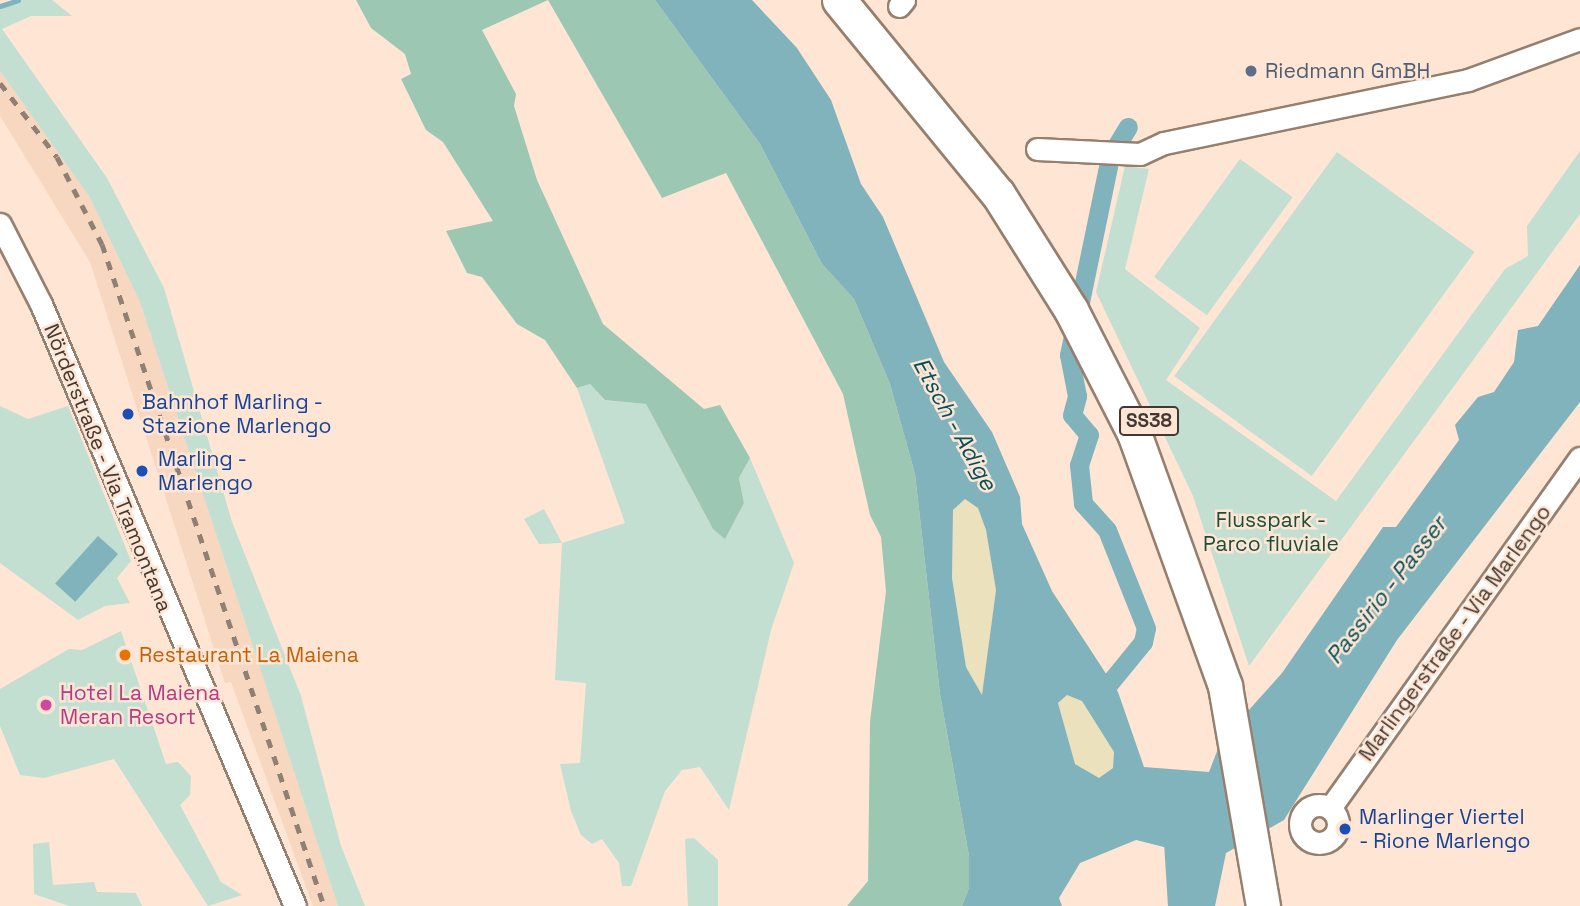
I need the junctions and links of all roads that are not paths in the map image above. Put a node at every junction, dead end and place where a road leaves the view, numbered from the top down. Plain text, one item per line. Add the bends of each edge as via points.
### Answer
1 (839, 0) edge
2 (890, 2) edge
3 (1580, 39) edge
4 (1037, 149) dead end
5 (1006, 188) junction
6 (0, 224) edge
7 (1580, 458) edge
8 (1329, 808) dead end
9 (1268, 854) junction
10 (295, 906) edge
11 (1263, 906) edge
12 (1283, 906) edge

1 - 5 highway, SS38
2 - 5 highway, SS38
3 - 4 street via 1468,79 1164,143 1140,154
5 - 9 highway, SS38 via 1071,310 1166,508 1225,686
5 - 9 highway, SS38 via 1099,321 1152,428 1242,679
6 - 10 street, Nörderstraße - Via Tramontana via 41,304
7 - 8 street, Marlingerstraße - Via Marlengo
9 - 11 highway, SS38
9 - 12 highway, SS38

